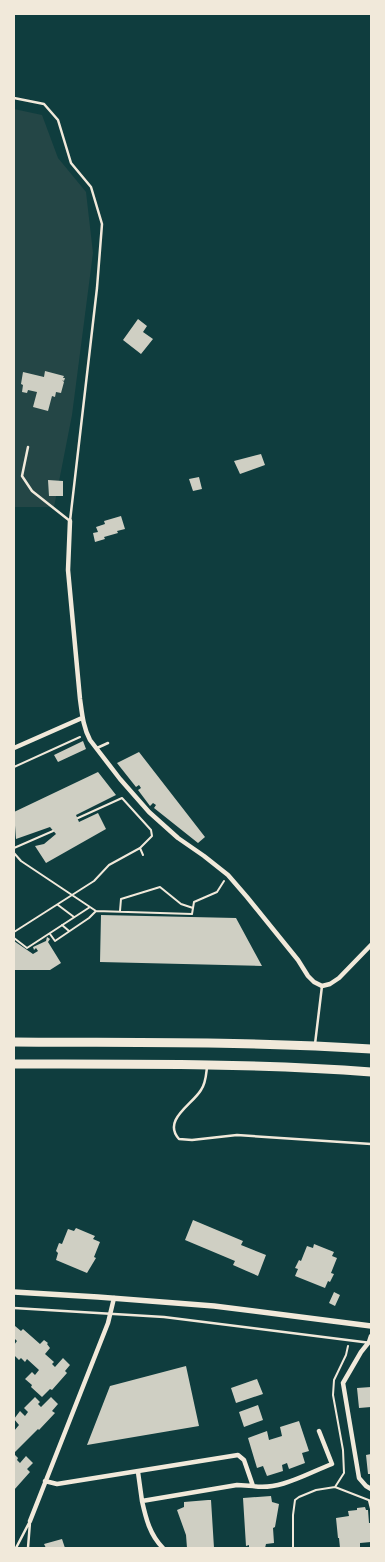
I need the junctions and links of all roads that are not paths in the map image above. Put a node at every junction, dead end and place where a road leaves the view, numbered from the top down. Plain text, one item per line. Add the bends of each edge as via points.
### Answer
1 (14, 98) edge
2 (28, 447) dead end
3 (70, 521) junction
4 (82, 718) junction
5 (108, 743) dead end
6 (14, 748) edge
7 (97, 748) junction
8 (371, 945) edge
9 (322, 986) junction
10 (14, 1042) edge
11 (315, 1045) junction
12 (371, 1049) edge
13 (14, 1064) edge
14 (159, 1064) junction
15 (208, 1064) junction
16 (14, 1069) edge
17 (371, 1072) edge
18 (371, 1144) edge
19 (14, 1292) edge
20 (114, 1298) junction
21 (14, 1308) edge
22 (112, 1313) junction
23 (371, 1326) edge
24 (371, 1336) edge
25 (370, 1342) edge
26 (319, 1431) dead end
27 (138, 1472) junction
28 (45, 1481) junction
29 (252, 1486) junction
30 (371, 1489) edge
31 (142, 1502) junction
32 (30, 1521) junction
33 (16, 1548) edge
34 (28, 1548) edge
35 (163, 1548) edge

1 - 3 lane via 44,104 58,120 71,163 91,187 102,224
2 - 3 lane via 22,476 32,491
3 - 4 street via 68,570
4 - 6 street
4 - 7 street
5 - 7 lane
7 - 9 street via 149,812 228,875 308,976
8 - 9 street via 339,978
9 - 11 lane
10 - 11 highway
11 - 12 highway
13 - 14 highway
14 - 15 highway
14 - 16 highway
15 - 17 highway
15 - 18 lane via 202,1089 174,1123 179,1140 237,1135
19 - 20 street
20 - 22 street
20 - 23 street via 214,1306
21 - 22 lane
22 - 25 lane
22 - 28 street
24 - 25 street
25 - 30 street via 343,1383 359,1478
26 - 29 street via 332,1464 280,1485
27 - 28 street via 57,1484
27 - 29 street via 238,1455 244,1460
27 - 31 street
28 - 32 street
29 - 31 street via 237,1485
31 - 35 street via 147,1524
32 - 33 lane
32 - 34 lane

